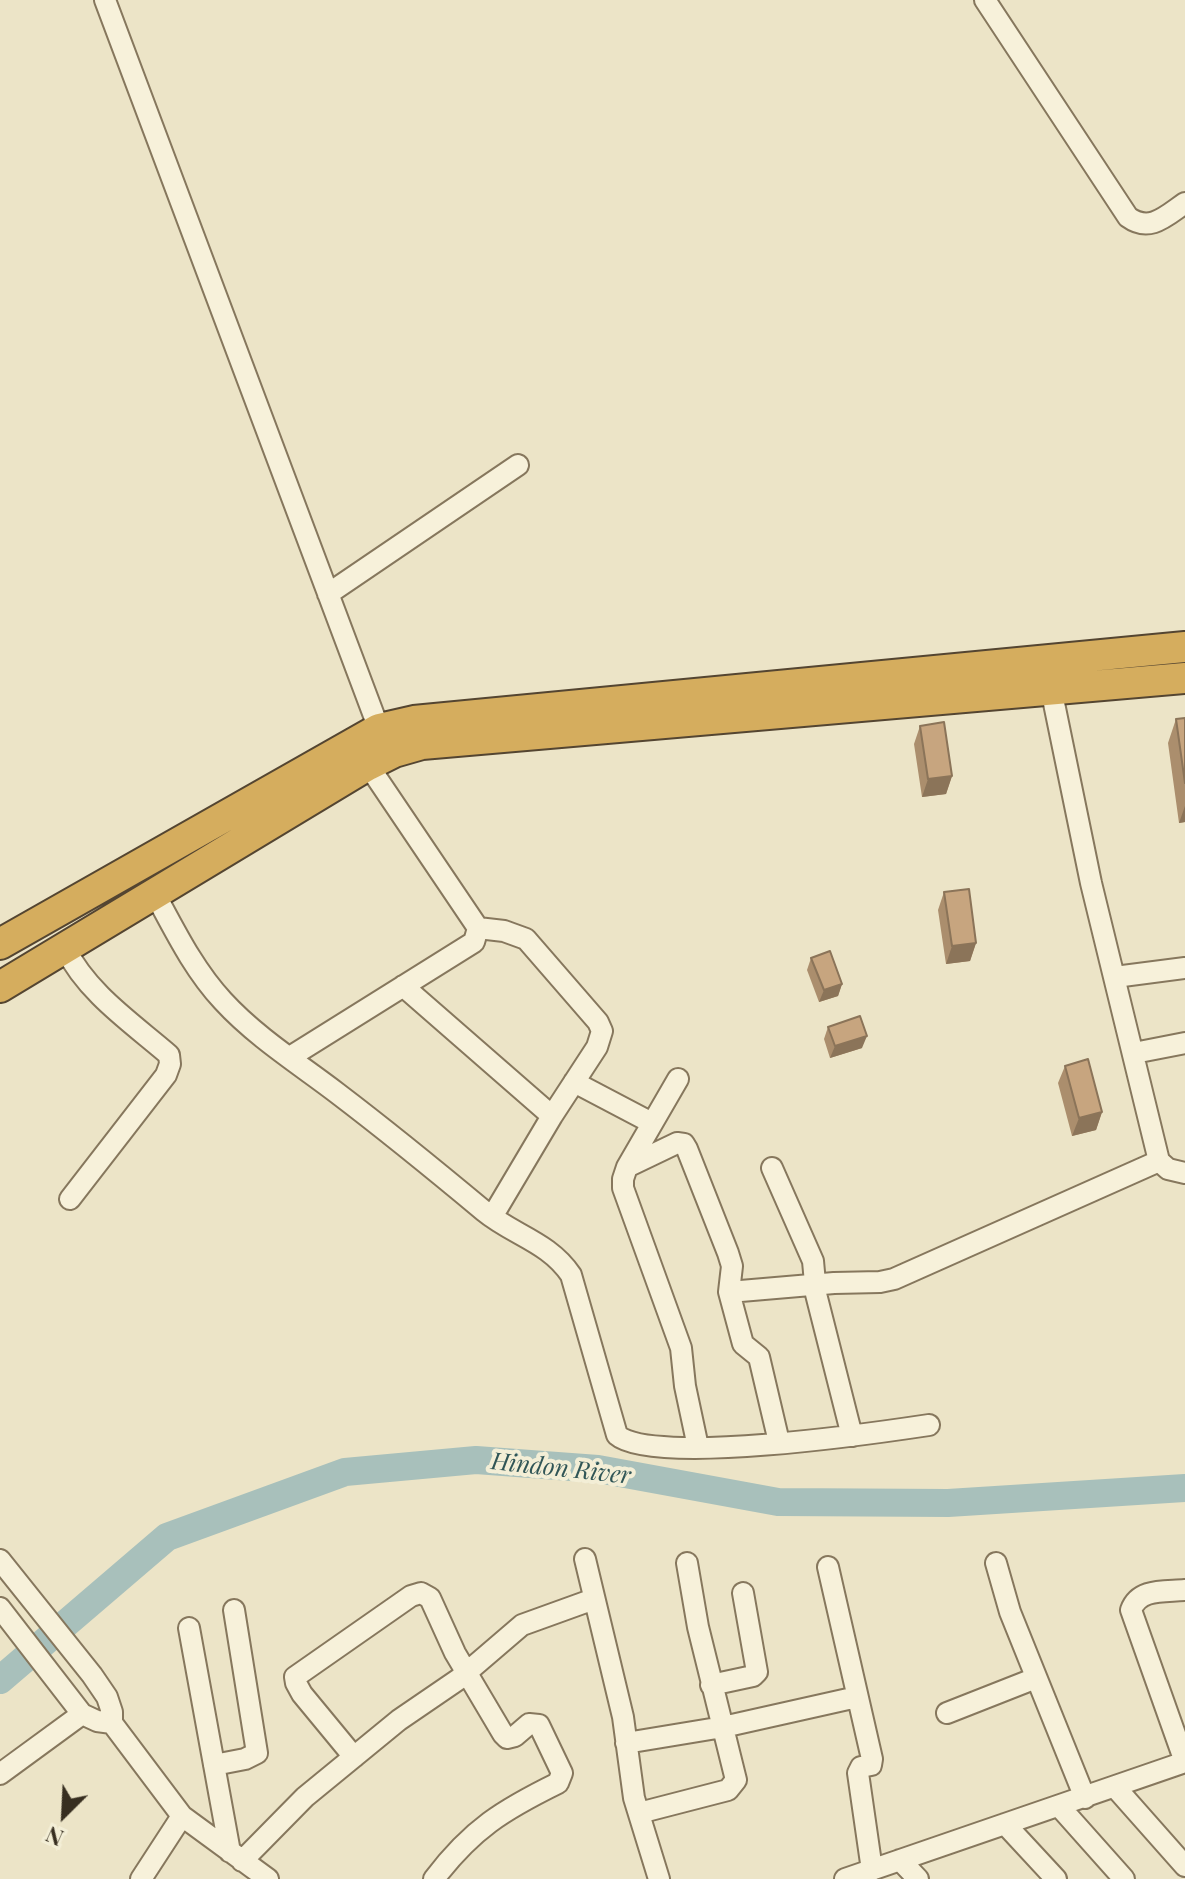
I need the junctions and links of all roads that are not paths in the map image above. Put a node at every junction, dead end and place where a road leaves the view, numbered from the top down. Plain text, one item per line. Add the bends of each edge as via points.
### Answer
1 (105, 0) edge
2 (985, 0) edge
3 (1185, 203) edge
4 (518, 465) dead end
5 (328, 594) junction
6 (1185, 647) edge
7 (1045, 659) junction
8 (1185, 678) edge
9 (1051, 689) junction
10 (379, 729) junction
11 (368, 765) junction
12 (155, 894) junction
13 (478, 928) junction
14 (0, 944) edge
15 (65, 948) junction
16 (1185, 968) edge
17 (1115, 977) junction
18 (403, 986) junction
19 (0, 987) edge
20 (1185, 1043) edge
21 (1134, 1053) junction
22 (290, 1057) junction
23 (678, 1079) dead end
24 (574, 1082) junction
25 (552, 1116) junction
26 (652, 1123) junction
27 (1159, 1161) junction
28 (627, 1167) junction
29 (772, 1168) dead end
30 (1185, 1173) edge
31 (70, 1199) dead end
32 (492, 1217) junction
33 (816, 1284) junction
34 (729, 1292) junction
35 (929, 1425) dead end
36 (852, 1436) junction
37 (779, 1442) junction
38 (698, 1447) junction
39 (585, 1559) dead end
40 (0, 1560) edge
41 (687, 1563) dead end
42 (996, 1563) dead end
43 (828, 1567) dead end
44 (1185, 1590) edge
45 (743, 1593) dead end
46 (594, 1599) junction
47 (0, 1608) edge
48 (234, 1610) dead end
49 (189, 1628) dead end
50 (466, 1672) junction
51 (1036, 1678) junction
52 (711, 1685) junction
53 (857, 1697) junction
54 (76, 1706) junction
55 (947, 1713) dead end
56 (112, 1723) junction
57 (723, 1727) junction
58 (626, 1743) junction
59 (354, 1757) junction
60 (214, 1765) junction
61 (0, 1774) edge
62 (1115, 1787) junction
63 (1085, 1798) junction
64 (1059, 1806) junction
65 (639, 1813) junction
66 (182, 1816) junction
67 (1005, 1824) junction
68 (236, 1856) junction
69 (900, 1860) junction
70 (1185, 1866) edge
71 (872, 1870) junction
72 (141, 1879) edge
73 (268, 1879) edge
74 (434, 1879) edge
75 (659, 1879) edge
76 (845, 1879) edge
77 (918, 1879) edge
78 (1056, 1879) edge
79 (1124, 1879) edge

1 - 5 street
2 - 3 street via 1128,217 1145,225
4 - 5 street
5 - 10 street
6 - 7 highway
7 - 9 street
7 - 10 highway via 414,721
8 - 9 highway
9 - 11 highway via 422,744
9 - 17 street
10 - 14 highway
11 - 12 highway
11 - 13 street
12 - 15 highway
12 - 22 street via 206,980 250,1026
13 - 18 street via 474,942
13 - 24 street via 526,939 598,1022 601,1040
15 - 19 highway
15 - 31 street via 86,981 169,1055 170,1064
16 - 17 street
17 - 21 street
18 - 22 street
18 - 25 street
20 - 21 street
21 - 27 street
22 - 32 street
23 - 26 street
24 - 25 street
24 - 26 street
25 - 32 street
26 - 28 street
27 - 30 street
27 - 33 street via 914,1272 880,1282
28 - 34 street via 684,1144 732,1266
28 - 38 street via 623,1188 681,1348
29 - 33 street via 813,1261
32 - 38 street via 549,1249 571,1275 617,1435 632,1443
33 - 34 street
33 - 36 street
34 - 37 street via 745,1348 759,1357
35 - 36 street
36 - 37 street
37 - 38 street
39 - 46 street
40 - 56 street via 92,1675 107,1697
41 - 52 street
42 - 51 street
43 - 53 street
44 - 62 street via 1144,1594 1131,1610 1185,1762
45 - 52 street via 757,1672
46 - 50 street via 522,1625
46 - 58 street
47 - 54 street
48 - 60 street via 257,1753
49 - 60 street
50 - 59 street
50 - 59 street via 430,1598 421,1593 298,1673 302,1694
50 - 74 street via 507,1738 529,1724 539,1725 562,1773 558,1783 488,1822
51 - 55 street
51 - 63 street
52 - 57 street
53 - 57 street
53 - 71 street via 873,1762 858,1773
54 - 56 street via 97,1721
54 - 61 street
56 - 66 street
57 - 58 street
57 - 65 street via 736,1780 728,1790
58 - 65 street
59 - 68 street
60 - 68 street
62 - 63 street
62 - 70 street
63 - 64 street
64 - 67 street
64 - 79 street
65 - 75 street
66 - 68 street
66 - 72 street
67 - 69 street
67 - 78 street
68 - 73 street
69 - 71 street
69 - 77 street
71 - 76 street

